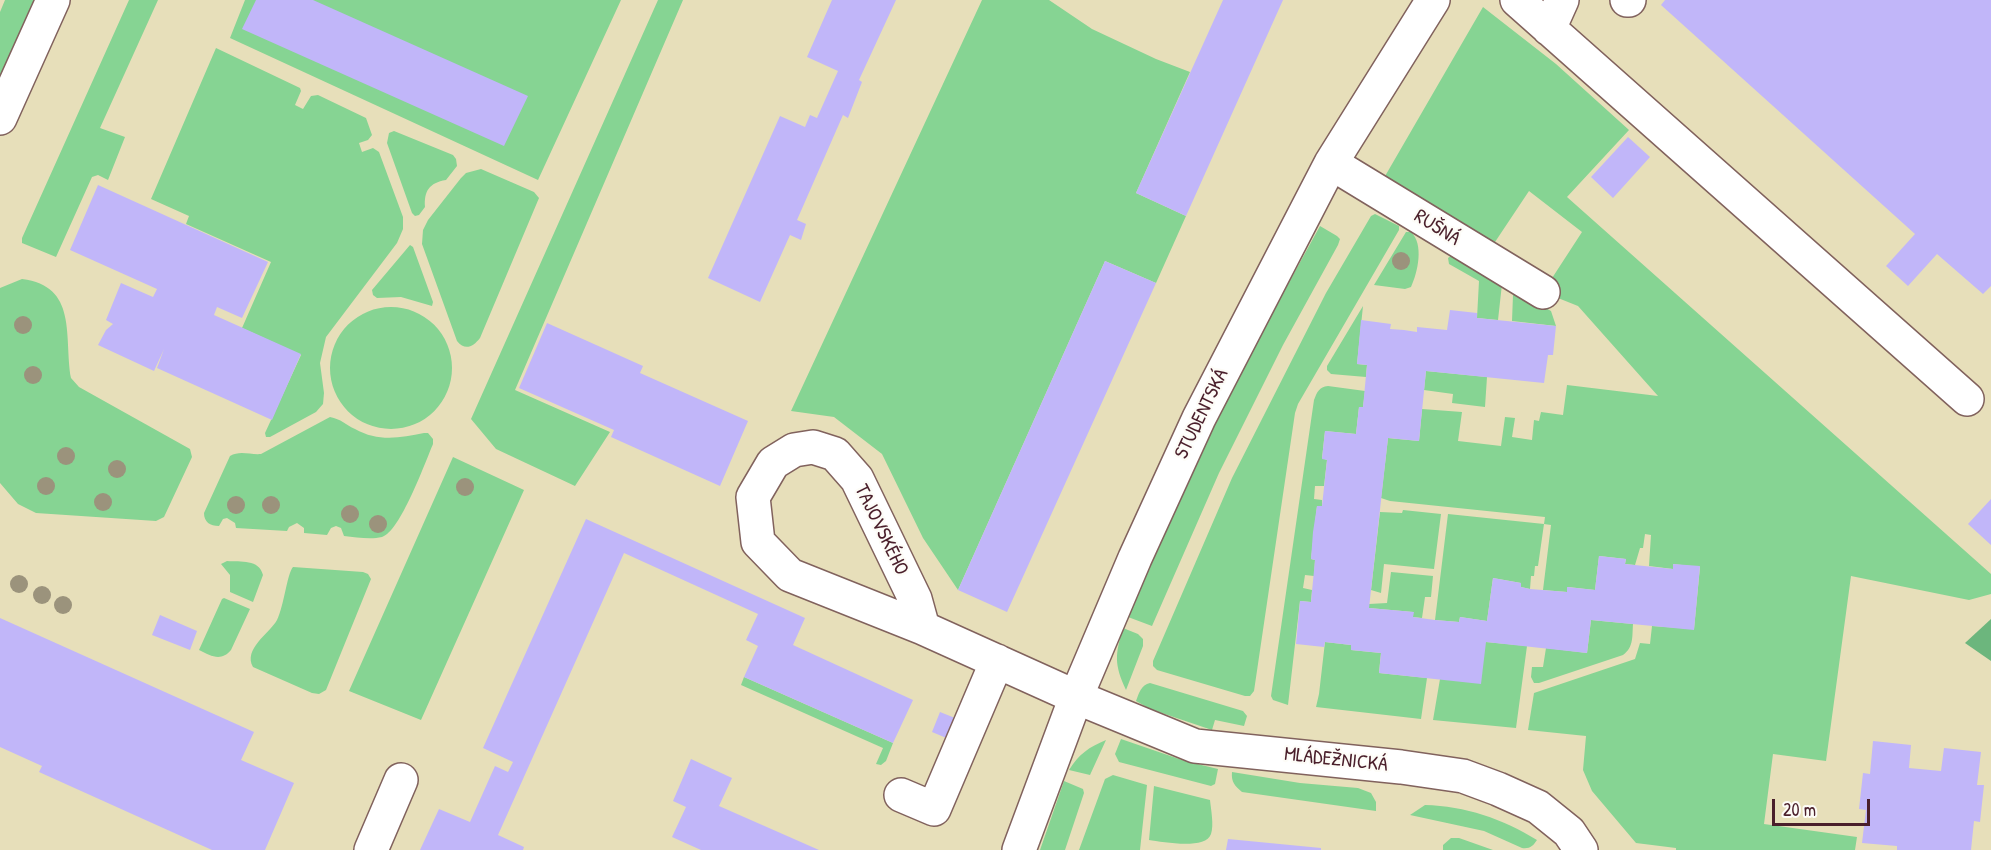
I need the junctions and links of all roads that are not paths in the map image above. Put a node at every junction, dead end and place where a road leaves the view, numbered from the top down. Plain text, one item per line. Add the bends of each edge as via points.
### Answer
1 (53, 0) edge
2 (1433, 0) edge
3 (1518, 0) edge
4 (1556, 14) edge
5 (0, 118) edge
6 (1331, 163) junction
7 (1543, 292) dead end
8 (1967, 399) dead end
9 (923, 628) junction
10 (996, 661) junction
11 (1076, 697) junction
12 (401, 780) dead end
13 (901, 795) dead end
14 (370, 850) edge
15 (1018, 850) edge
16 (1581, 850) edge

1 - 5 street
2 - 6 street, STUDENTSKÁ
3 - 4 street
4 - 8 street
6 - 7 street, RUŠNÁ
6 - 11 street, STUDENTSKÁ via 1199,418
9 - 9 street, TAJOVSKÉHO via 790,575 758,542 753,497 773,463 794,450 813,447 835,454 857,479 915,599
9 - 10 street, TAJOVSKÉHO
10 - 11 street, TAJOVSKÉHO
10 - 13 street via 934,809
11 - 15 street, STUDENTSKÁ
11 - 16 street, MLÁDEŽNICKÁ via 1195,746 1462,776 1538,807 1569,832
12 - 14 street

